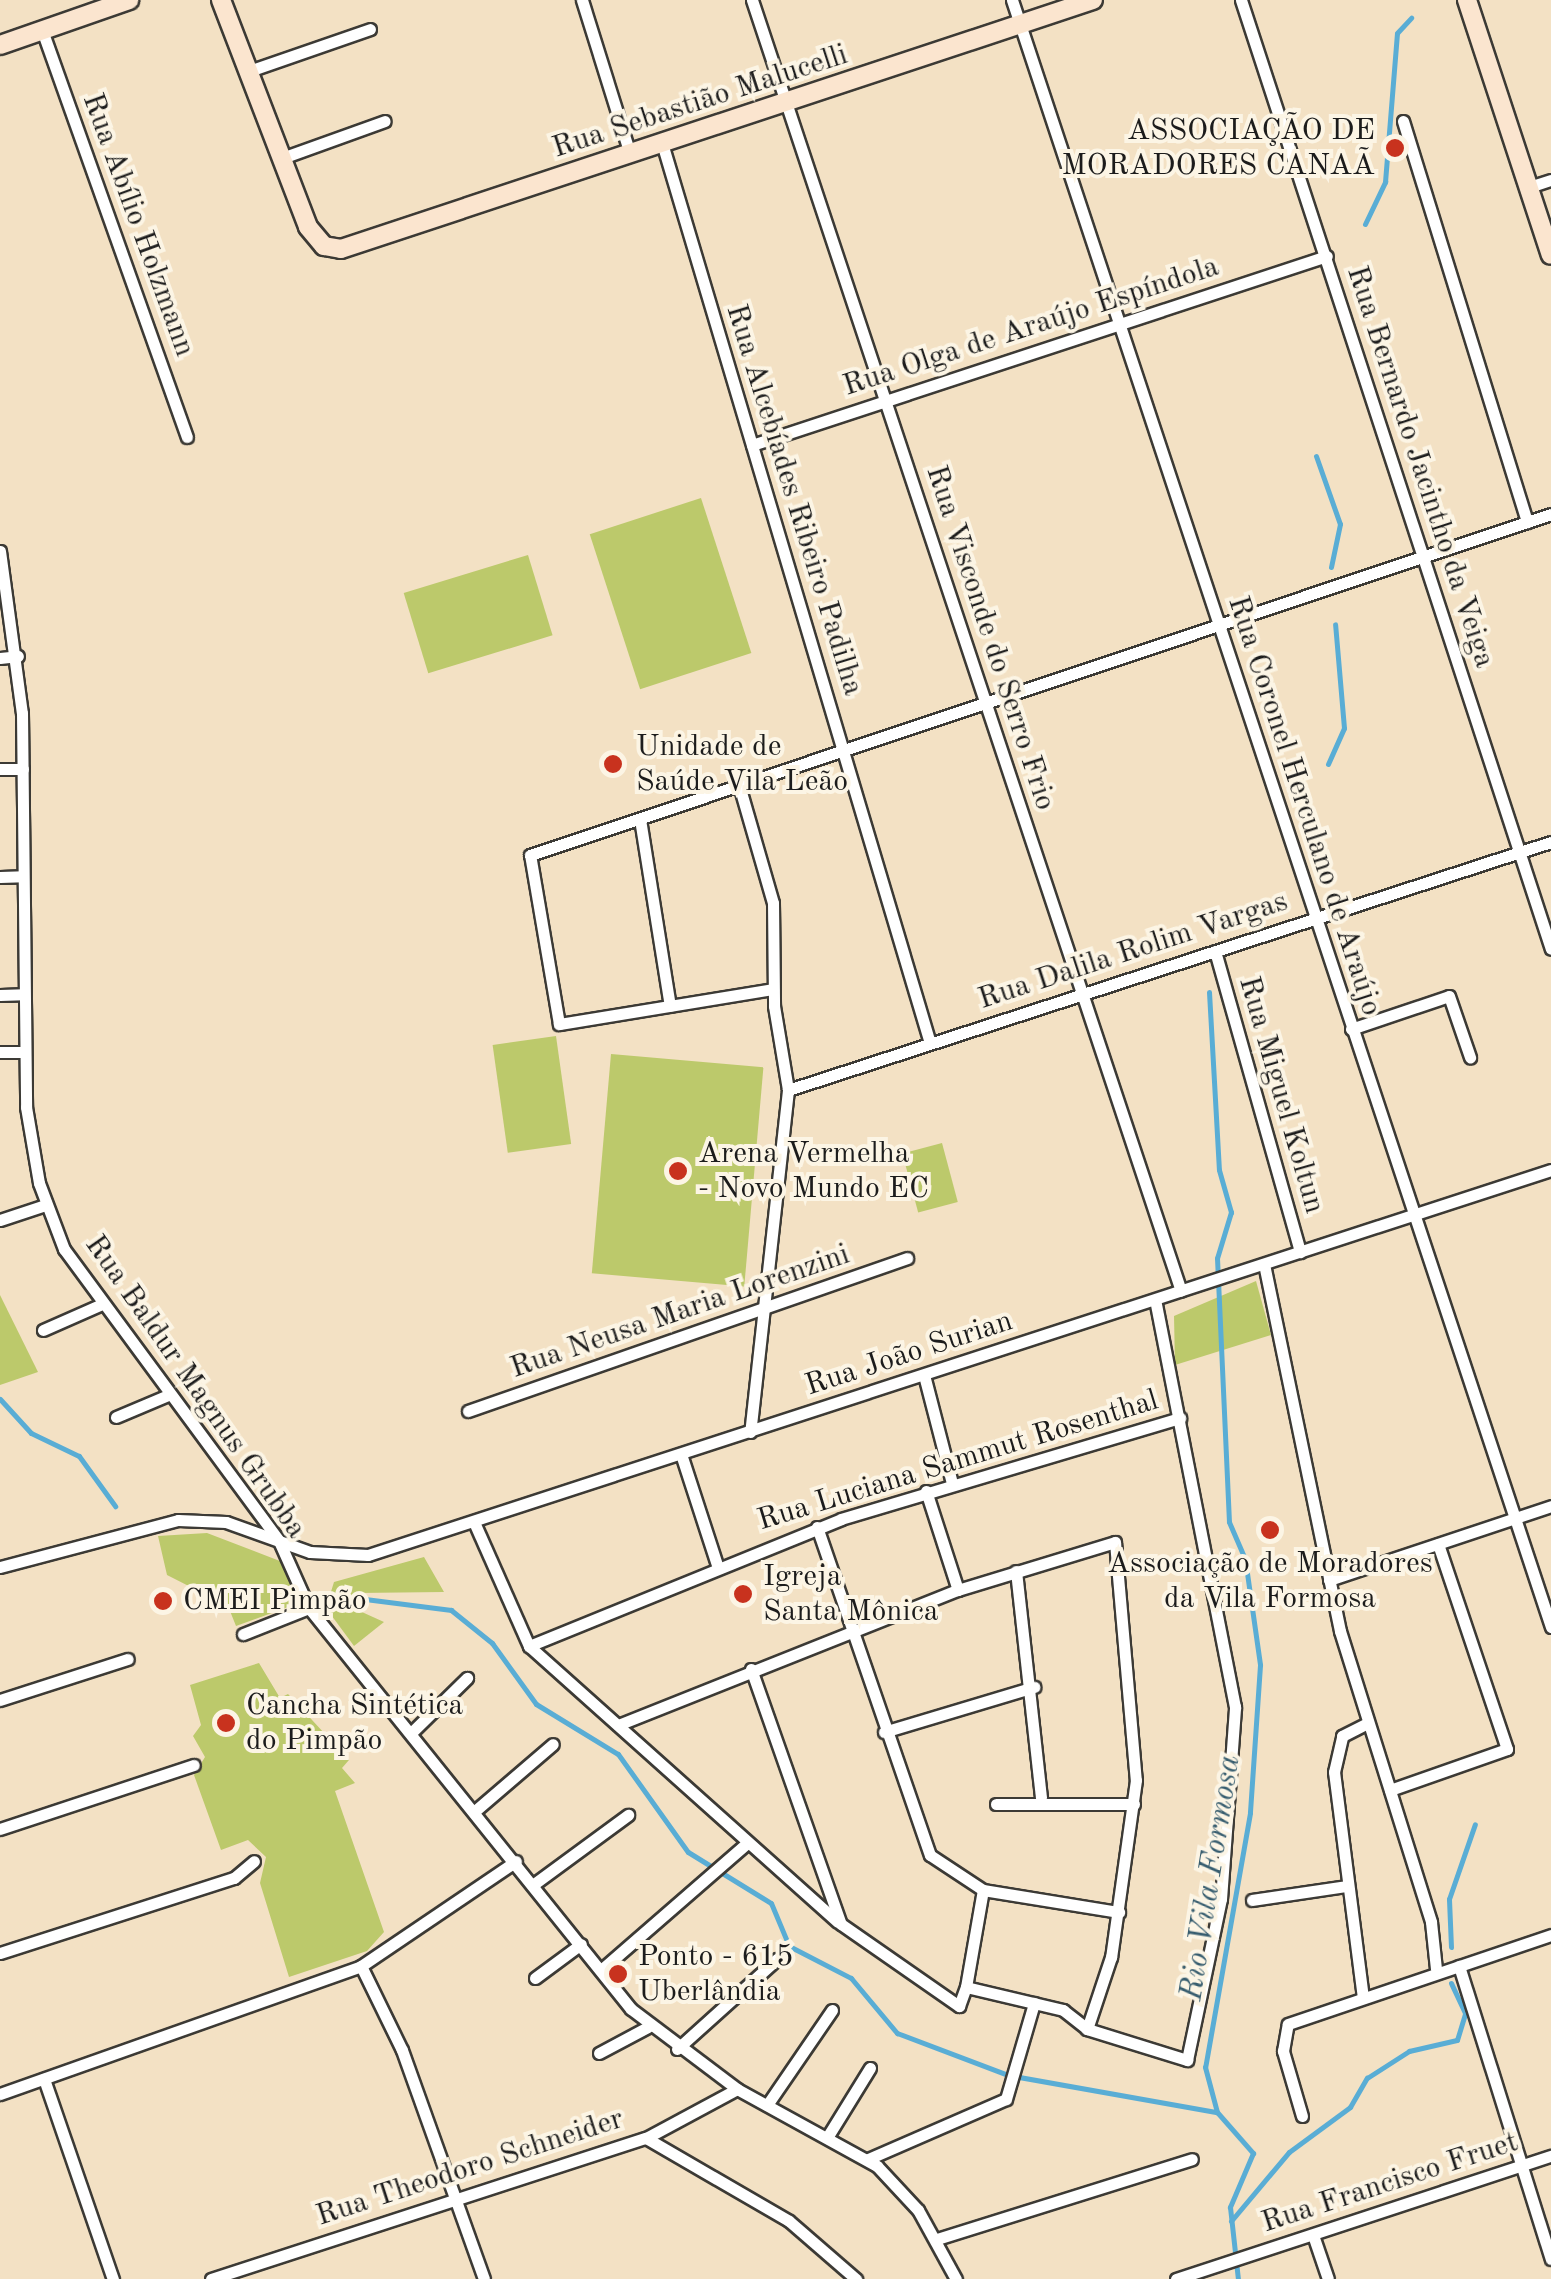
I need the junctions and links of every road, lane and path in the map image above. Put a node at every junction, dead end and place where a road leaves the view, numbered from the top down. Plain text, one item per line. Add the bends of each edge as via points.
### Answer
1 (129, 0) edge
2 (221, 0) edge
3 (582, 0) edge
4 (752, 0) edge
5 (1012, 0) edge
6 (1093, 0) edge
7 (1242, 0) edge
8 (1467, 0) edge
9 (1020, 24) junction
10 (370, 29) dead end
11 (42, 30) junction
12 (0, 45) edge
13 (248, 71) junction
14 (786, 102) junction
15 (386, 121) dead end
16 (1403, 121) dead end
17 (662, 143) junction
18 (630, 154) junction
19 (282, 158) junction
20 (1551, 180) edge
21 (1529, 188) junction
22 (1551, 255) edge
23 (1327, 256) junction
24 (1118, 324) junction
25 (885, 401) junction
26 (187, 437) dead end
27 (752, 445) junction
28 (1551, 514) edge
29 (1527, 522) junction
30 (0, 551) edge
31 (1420, 557) junction
32 (1218, 625) junction
33 (18, 656) junction
34 (0, 658) edge
35 (986, 703) junction
36 (843, 751) junction
37 (0, 769) edge
38 (23, 769) junction
39 (739, 786) junction
40 (640, 819) junction
41 (1551, 842) edge
42 (1519, 852) junction
43 (23, 876) junction
44 (0, 877) edge
45 (1314, 918) junction
46 (1551, 949) edge
47 (1215, 951) junction
48 (773, 989) junction
49 (0, 994) edge
50 (23, 994) junction
51 (1082, 994) junction
52 (670, 1006) junction
53 (1351, 1029) junction
54 (930, 1043) junction
55 (0, 1052) edge
56 (24, 1052) junction
57 (1470, 1057) dead end
58 (788, 1090) junction
59 (1551, 1170) edge
60 (46, 1205) junction
61 (1412, 1216) junction
62 (0, 1220) edge
63 (1300, 1252) junction
64 (907, 1258) dead end
65 (1264, 1264) junction
66 (1180, 1291) junction
67 (1155, 1300) junction
68 (100, 1305) junction
69 (762, 1313) junction
70 (43, 1330) dead end
71 (924, 1375) junction
72 (168, 1395) junction
73 (468, 1411) dead end
74 (116, 1418) dead end
75 (1180, 1418) junction
76 (750, 1432) junction
77 (681, 1454) junction
78 (952, 1483) junction
79 (926, 1491) junction
80 (1551, 1506) edge
81 (1512, 1519) junction
82 (474, 1522) junction
83 (817, 1527) junction
84 (280, 1542) junction
85 (1438, 1544) junction
86 (717, 1565) junction
87 (0, 1566) edge
88 (1016, 1571) junction
89 (1329, 1580) junction
90 (958, 1590) junction
91 (310, 1608) junction
92 (1551, 1625) edge
93 (851, 1630) junction
94 (242, 1634) dead end
95 (528, 1646) junction
96 (128, 1659) dead end
97 (751, 1669) junction
98 (467, 1678) dead end
99 (1034, 1687) junction
100 (0, 1700) edge
101 (1368, 1723) junction
102 (618, 1725) junction
103 (413, 1731) junction
104 (884, 1732) junction
105 (554, 1744) dead end
106 (194, 1765) dead end
107 (1390, 1790) junction
108 (1041, 1798) junction
109 (996, 1804) dead end
110 (1134, 1804) junction
111 (476, 1810) junction
112 (628, 1814) dead end
113 (0, 1828) edge
114 (747, 1843) junction
115 (254, 1861) dead end
116 (516, 1861) junction
117 (534, 1884) junction
118 (1347, 1886) junction
119 (983, 1890) junction
120 (1252, 1900) dead end
121 (1119, 1912) junction
122 (841, 1924) junction
123 (1551, 1936) edge
124 (581, 1944) junction
125 (0, 1953) edge
126 (777, 1959) dead end
127 (361, 1966) junction
128 (1448, 1968) junction
129 (601, 1970) junction
130 (534, 1978) dead end
131 (966, 1986) junction
132 (1363, 1998) junction
133 (1034, 2003) junction
134 (832, 2010) dead end
135 (648, 2026) junction
136 (1087, 2030) junction
137 (677, 2049) junction
138 (598, 2053) dead end
139 (870, 2068) dead end
140 (44, 2079) junction
141 (736, 2089) junction
142 (0, 2094) edge
143 (767, 2105) junction
144 (1302, 2116) dead end
145 (828, 2136) junction
146 (646, 2138) junction
147 (1551, 2156) edge
148 (868, 2159) junction
149 (1192, 2159) dead end
150 (1520, 2166) junction
151 (455, 2198) junction
152 (1313, 2235) junction
153 (937, 2240) junction
154 (1551, 2258) edge
155 (113, 2279) edge
156 (211, 2279) edge
157 (484, 2279) edge
158 (856, 2279) edge
159 (956, 2279) edge
160 (1176, 2279) edge
161 (1328, 2279) edge

1 - 11 street
2 - 13 street
3 - 18 street
4 - 14 street, Rua Visconde do Serro Frio
5 - 9 street, Rua Coronel Herculano de Araújo
6 - 9 street, Rua Sebastião Malucelli
7 - 23 street, Rua Bernardo Jacintho da Veiga
8 - 21 street
9 - 14 street, Rua Sebastião Malucelli
9 - 24 street, Rua Coronel Herculano de Araújo
10 - 13 street
11 - 12 street
11 - 26 street, Rua Abílio Holzmann
13 - 19 street
14 - 17 street, Rua Sebastião Malucelli
14 - 25 street, Rua Visconde do Serro Frio
15 - 19 street
16 - 29 street
17 - 18 street, Rua Sebastião Malucelli
17 - 27 street, Rua Alcebíades Ribeiro Padilha
18 - 19 street, Rua Sebastião Malucelli via 350,247 324,246
20 - 21 street
21 - 22 street
23 - 24 street, Rua Olga de Araújo Espíndola
23 - 31 street, Rua Bernardo Jacintho da Veiga
24 - 25 street, Rua Olga de Araújo Espíndola
24 - 32 street, Rua Coronel Herculano de Araújo
25 - 27 street, Rua Olga de Araújo Espíndola
25 - 35 street, Rua Visconde do Serro Frio
27 - 36 street, Rua Alcebíades Ribeiro Padilha
28 - 29 street
29 - 31 street
30 - 33 street, Rua Baldur Magnus Grubba
31 - 32 street
31 - 42 street, Rua Bernardo Jacintho da Veiga
32 - 35 street
32 - 45 street, Rua Coronel Herculano de Araújo
33 - 34 street
33 - 38 street, Rua Baldur Magnus Grubba
35 - 36 street
35 - 51 street, Rua Visconde do Serro Frio
36 - 39 street
36 - 54 street, Rua Alcebíades Ribeiro Padilha
37 - 38 street
38 - 43 street, Rua Baldur Magnus Grubba
39 - 40 street
39 - 48 street via 773,903
40 - 52 street
40 - 52 street via 530,856 559,1024
41 - 42 street, Rua Dalila Rolim Vargas
42 - 45 street, Rua Dalila Rolim Vargas
42 - 46 street, Rua Bernardo Jacintho da Veiga
43 - 44 street
43 - 50 street, Rua Baldur Magnus Grubba
45 - 47 street, Rua Dalila Rolim Vargas
45 - 53 street, Rua Coronel Herculano de Araújo
47 - 51 street, Rua Dalila Rolim Vargas
47 - 63 street, Rua Miguel Koltun
48 - 52 street
48 - 58 street
49 - 50 street
50 - 56 street, Rua Baldur Magnus Grubba
51 - 54 street, Rua Dalila Rolim Vargas
51 - 66 street, Rua Visconde do Serro Frio
53 - 57 street via 1449,996
53 - 61 street, Rua Coronel Herculano de Araújo
54 - 58 street, Rua Dalila Rolim Vargas
55 - 56 street
56 - 60 street, Rua Baldur Magnus Grubba
58 - 69 street
59 - 61 street, Rua João Surian
60 - 62 street
60 - 68 street, Rua Baldur Magnus Grubba
61 - 63 street, Rua João Surian
61 - 81 street, Rua Coronel Herculano de Araújo
63 - 65 street, Rua João Surian
64 - 69 street, Rua Neusa Maria Lorenzini
65 - 66 street, Rua João Surian
65 - 89 street
66 - 67 street, Rua João Surian
67 - 71 street, Rua João Surian
67 - 75 street
68 - 70 street
68 - 72 street, Rua Baldur Magnus Grubba
69 - 73 street, Rua Neusa Maria Lorenzini
69 - 76 street
71 - 76 street, Rua João Surian
71 - 78 street
72 - 74 street
72 - 84 street, Rua Baldur Magnus Grubba
75 - 78 street, Rua Luciana Sammut Rosenthal
75 - 136 street via 1226,1635 1235,1733 1222,1899 1187,2060
76 - 77 street, Rua João Surian
77 - 82 street, Rua João Surian
77 - 86 street
78 - 79 street, Rua Luciana Sammut Rosenthal
79 - 83 street, Rua Luciana Sammut Rosenthal
79 - 90 street
80 - 81 street
81 - 85 street
81 - 92 street, Rua Coronel Herculano de Araújo
82 - 84 street, Rua João Surian via 368,1555
82 - 95 street
83 - 86 street, Rua Luciana Sammut Rosenthal
83 - 93 street
84 - 87 street, Rua João Surian via 226,1522 168,1521
84 - 91 street, Rua Baldur Magnus Grubba
85 - 89 street
85 - 107 street via 1507,1749
86 - 95 street, Rua Luciana Sammut Rosenthal
88 - 90 street
88 - 99 street
88 - 110 street via 1114,1542
89 - 101 street
90 - 93 street
91 - 94 street
91 - 103 street, Rua Baldur Magnus Grubba
93 - 97 street
93 - 104 street
95 - 102 street
96 - 100 street
97 - 102 street
97 - 122 street
98 - 103 street
99 - 104 street
99 - 108 street
101 - 107 street
101 - 118 street via 1342,1736 1336,1758
102 - 114 street
103 - 111 street, Rua Baldur Magnus Grubba
104 - 119 street via 930,1855
105 - 111 street
106 - 113 street
107 - 128 street
108 - 109 street
108 - 110 street
110 - 121 street
111 - 116 street, Rua Baldur Magnus Grubba
112 - 117 street
114 - 122 street
114 - 129 street
115 - 125 street via 234,1878
116 - 117 street, Rua Baldur Magnus Grubba
116 - 127 street
117 - 124 street, Rua Baldur Magnus Grubba
118 - 120 street
118 - 132 street
119 - 121 street
119 - 131 street
121 - 136 street
122 - 131 street via 960,2006
123 - 128 street
124 - 129 street, Rua Baldur Magnus Grubba
124 - 130 street
126 - 137 street
127 - 140 street
127 - 151 street
128 - 132 street
128 - 150 street
129 - 135 street, Rua Baldur Magnus Grubba
131 - 133 street
132 - 144 street via 1285,2029
133 - 136 street via 1070,2013
133 - 148 street via 1006,2099
134 - 143 street
135 - 137 street, Rua Baldur Magnus Grubba
135 - 138 street
137 - 141 street, Rua Baldur Magnus Grubba
139 - 145 street
140 - 142 street
140 - 155 street
141 - 143 street, Rua Baldur Magnus Grubba
141 - 146 street, Rua Theodoro Schneider
143 - 145 street, Rua Baldur Magnus Grubba
145 - 148 street, Rua Baldur Magnus Grubba
146 - 151 street, Rua Theodoro Schneider
146 - 158 street via 789,2220
147 - 150 street, Rua Francisco Fruet
148 - 153 street, Rua Baldur Magnus Grubba
149 - 153 street
150 - 152 street, Rua Francisco Fruet
150 - 154 street
151 - 156 street, Rua Theodoro Schneider
151 - 157 street
152 - 160 street, Rua Francisco Fruet
152 - 161 street
153 - 159 street, Rua Baldur Magnus Grubba

